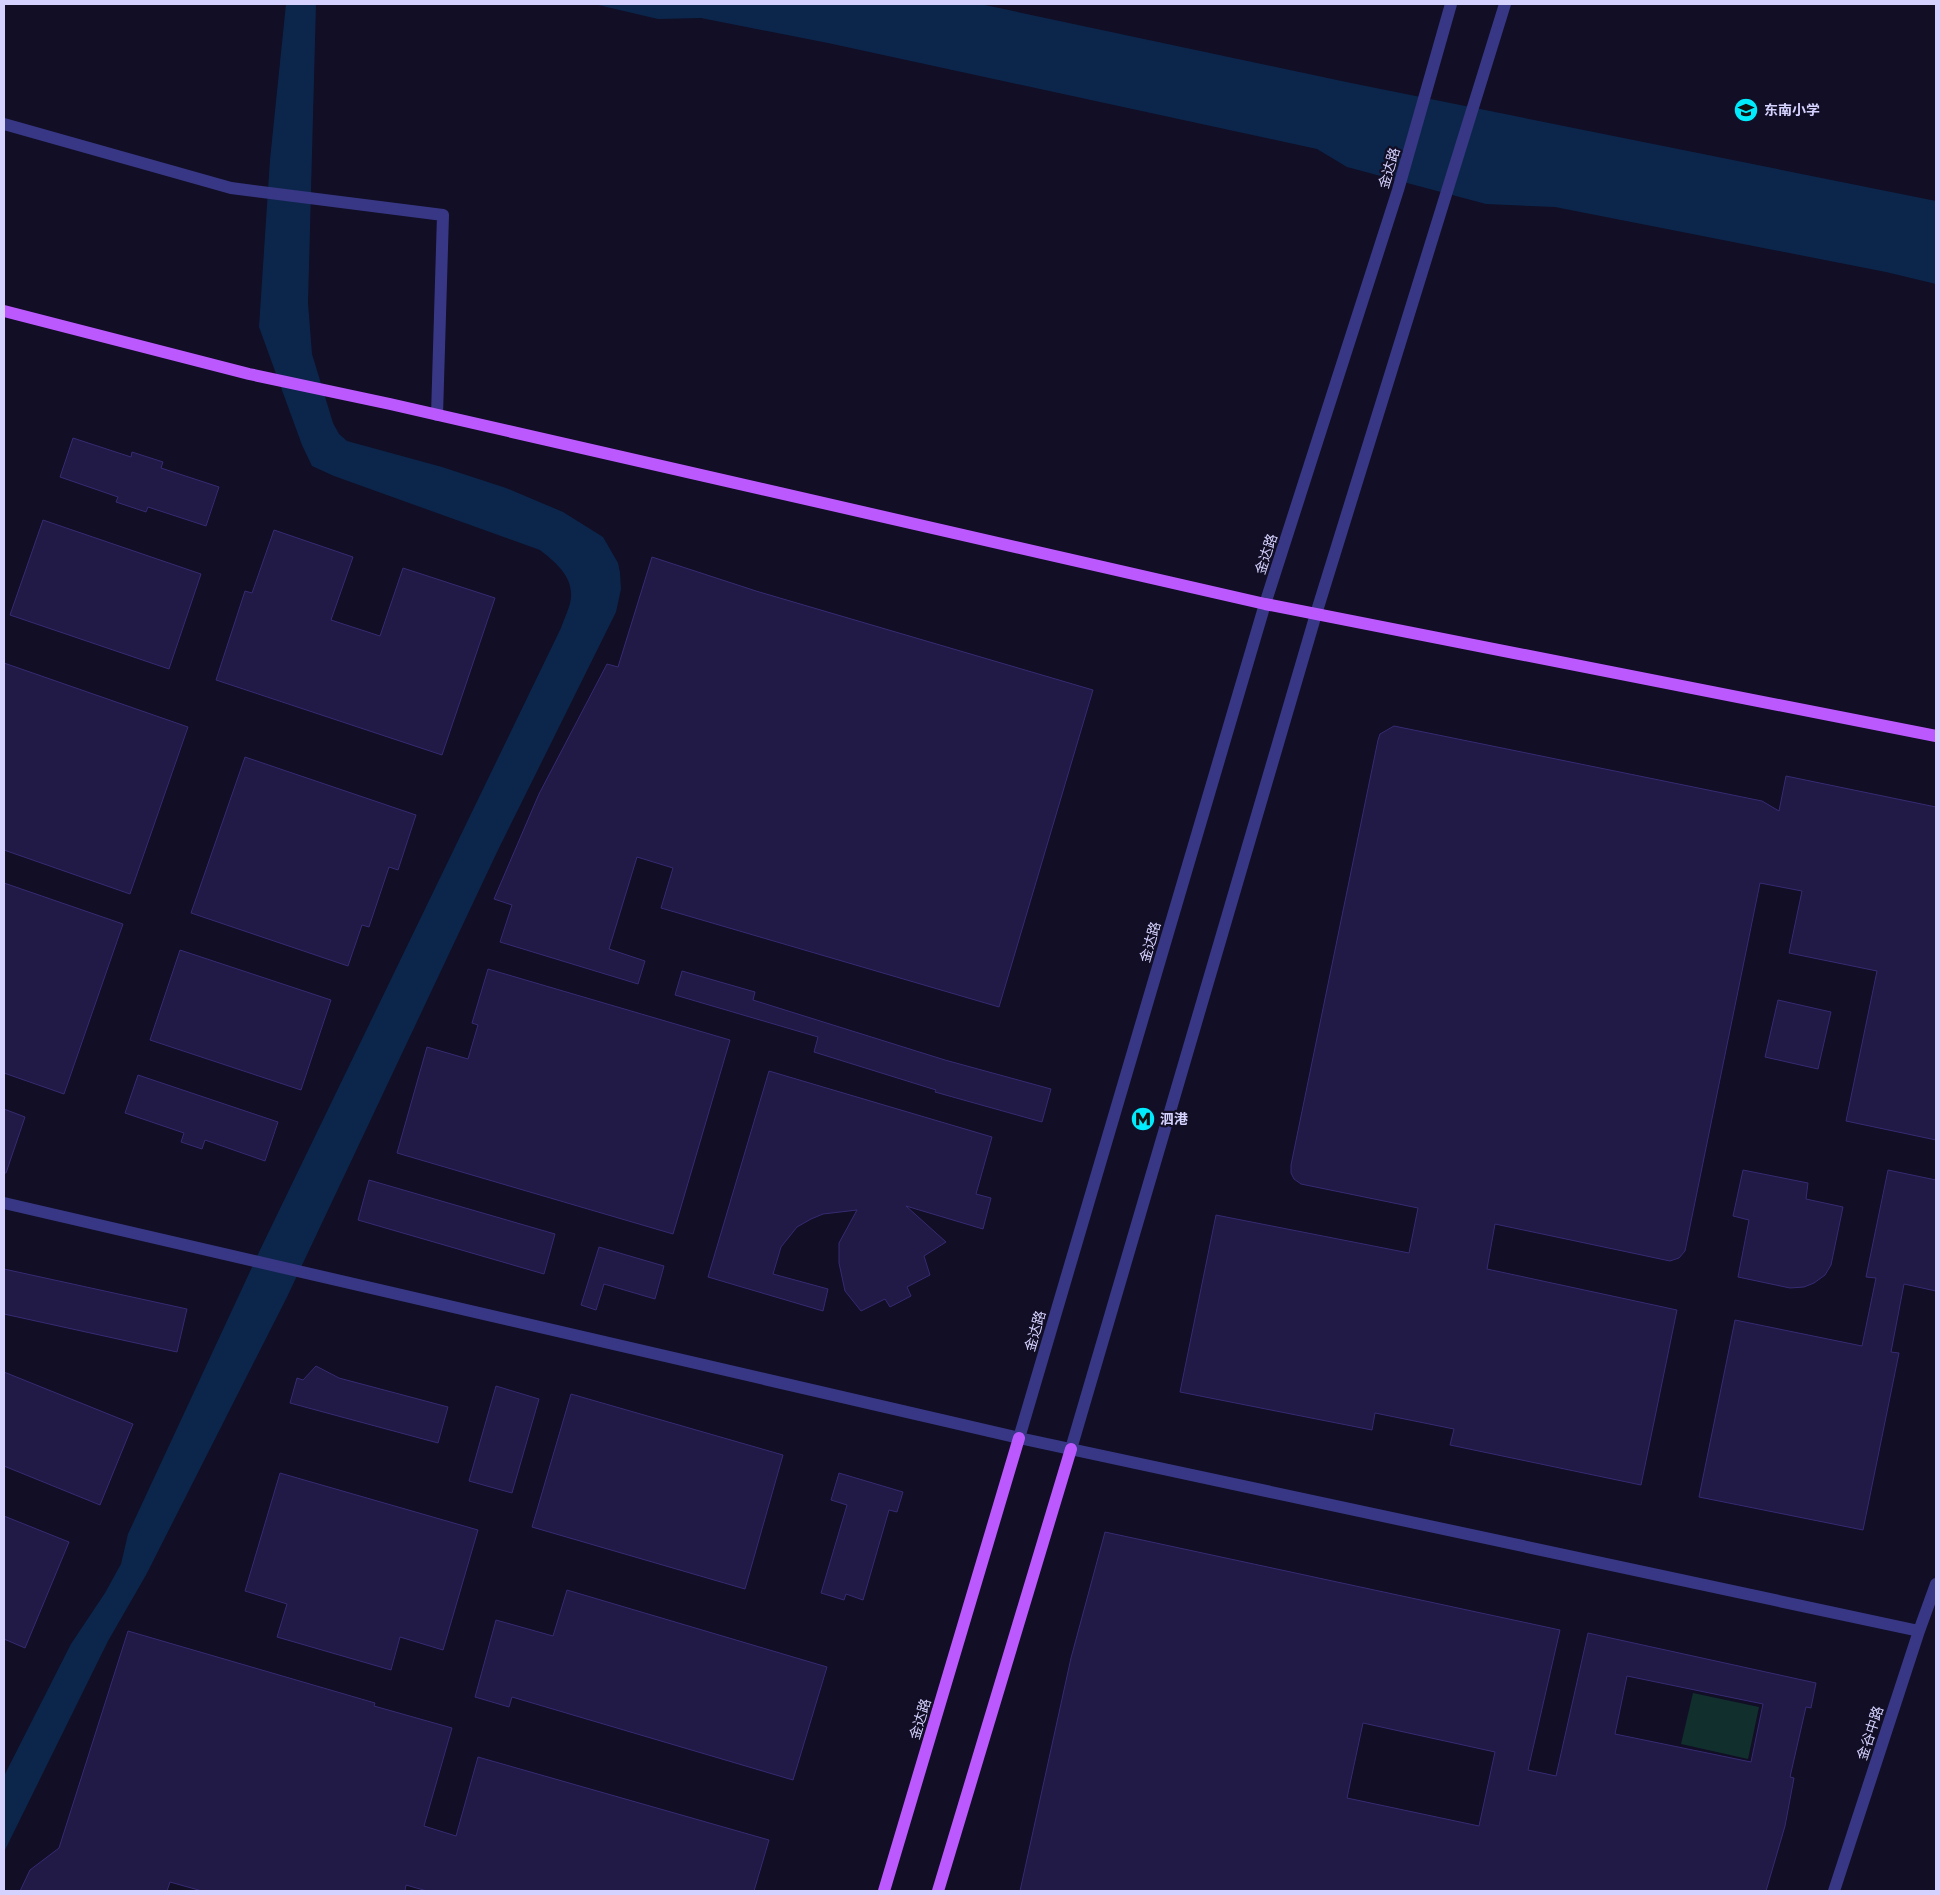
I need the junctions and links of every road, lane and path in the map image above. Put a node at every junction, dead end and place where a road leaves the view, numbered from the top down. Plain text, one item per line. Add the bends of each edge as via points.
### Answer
1 (1452, 4) edge
2 (1505, 4) edge
3 (4, 124) edge
4 (4, 311) edge
5 (437, 415) junction
6 (1265, 604) junction
7 (1316, 614) junction
8 (1936, 733) edge
9 (4, 1203) edge
10 (1019, 1438) junction
11 (1071, 1449) junction
12 (1936, 1584) edge
13 (1919, 1630) junction
14 (884, 1891) edge
15 (938, 1891) edge
16 (1834, 1891) edge

1 - 6 street, 金达路 via 1398,190
2 - 7 street
3 - 5 street via 231,188 443,215
4 - 5 main road via 248,374
5 - 6 main road
6 - 7 main road
6 - 10 street, 金达路
7 - 8 main road
7 - 11 street
9 - 10 street
10 - 11 street
10 - 14 main road, 金达路
11 - 13 street
11 - 15 main road
12 - 13 street, 金谷中路
13 - 16 street, 金谷中路

